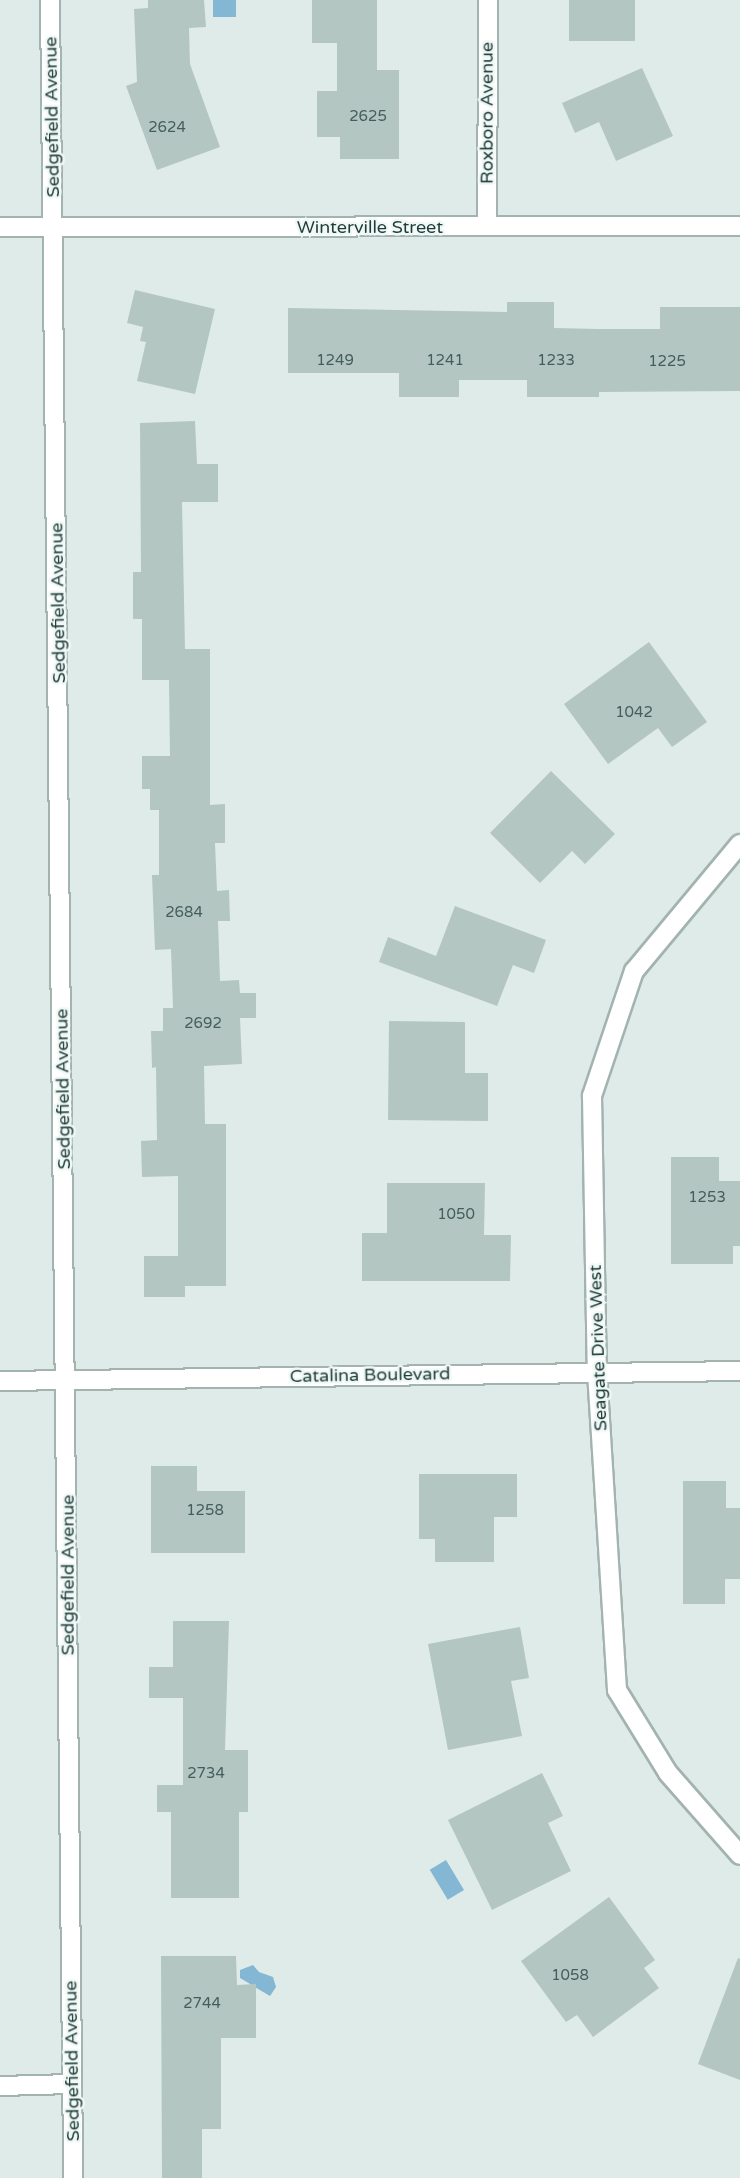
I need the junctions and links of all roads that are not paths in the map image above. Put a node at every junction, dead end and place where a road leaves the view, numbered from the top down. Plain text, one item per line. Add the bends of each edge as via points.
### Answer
1 (50, 0) edge
2 (488, 0) edge
3 (487, 226) junction
4 (740, 226) edge
5 (0, 227) edge
6 (54, 227) junction
7 (740, 844) edge
8 (740, 1371) edge
9 (597, 1372) junction
10 (66, 1379) junction
11 (0, 1381) edge
12 (740, 1855) edge
13 (71, 2084) junction
14 (0, 2086) edge
15 (73, 2178) edge

1 - 6 street, Sedgefield Avenue
2 - 3 street, Roxboro Avenue
3 - 4 street, Winterville Street
3 - 6 street, Winterville Street
5 - 6 street, Winterville Street
6 - 10 street, Sedgefield Avenue
7 - 9 street, Seagate Drive West via 634,971 592,1096
8 - 9 street, Catalina Boulevard
9 - 10 street, Catalina Boulevard
9 - 12 street, Seagate Drive West via 617,1690 668,1773
10 - 11 street, Catalina Boulevard
10 - 13 street, Sedgefield Avenue
13 - 14 street
13 - 15 street, Sedgefield Avenue

